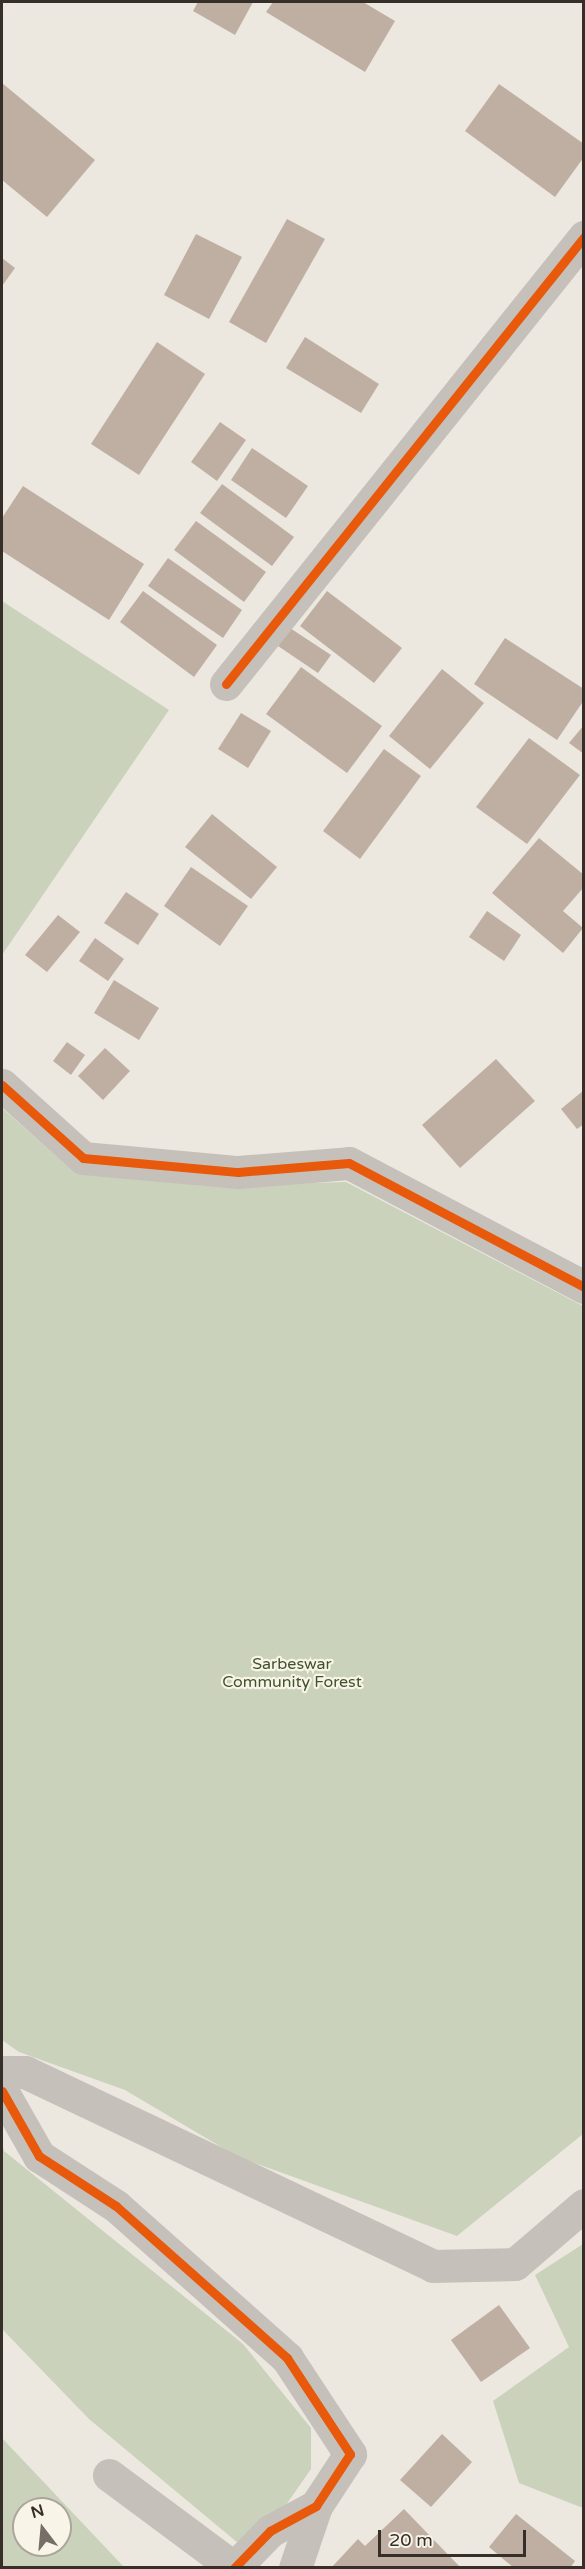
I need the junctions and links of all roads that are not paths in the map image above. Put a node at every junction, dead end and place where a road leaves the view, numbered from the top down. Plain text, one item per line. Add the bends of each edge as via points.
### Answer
1 (584, 237) edge
2 (225, 684) dead end
3 (2, 1085) edge
4 (584, 1287) edge
5 (2, 2072) edge
6 (2, 2091) edge
7 (584, 2205) edge
8 (110, 2475) dead end
9 (316, 2506) junction
10 (234, 2568) edge
11 (295, 2568) edge

1 - 2 street
3 - 4 street via 83,1158 238,1172 349,1163
5 - 7 street via 25,2073 433,2266 515,2264
6 - 9 street via 39,2156 116,2206 287,2358 350,2454
8 - 10 street
9 - 10 street via 270,2531
9 - 11 street

